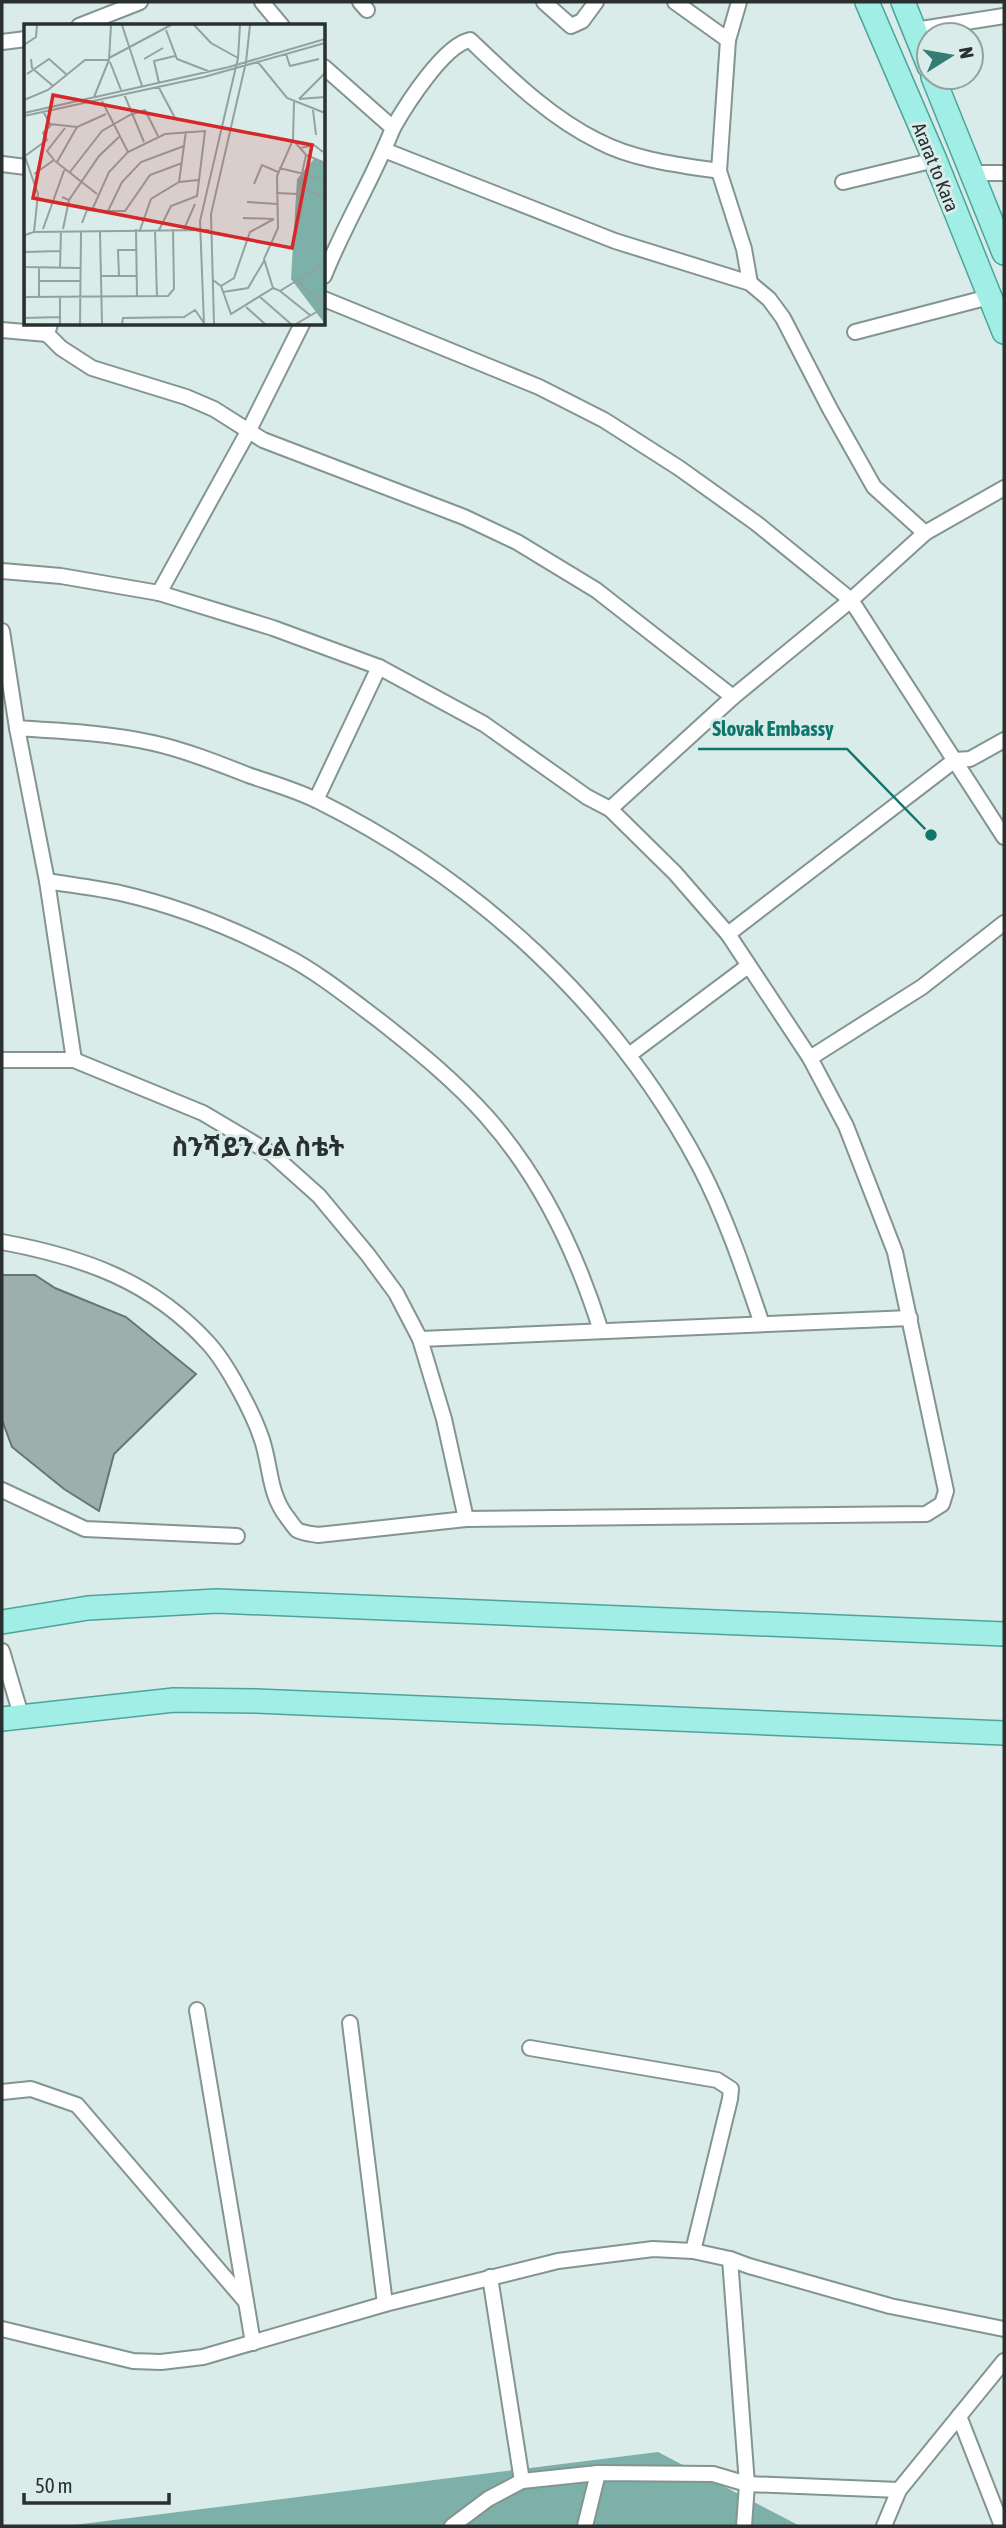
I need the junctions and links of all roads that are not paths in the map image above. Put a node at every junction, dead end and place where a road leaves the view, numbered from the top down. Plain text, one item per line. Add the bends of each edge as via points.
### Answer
1 (140, 2) edge
2 (262, 2) edge
3 (544, 2) edge
4 (596, 2) edge
5 (676, 2) edge
6 (739, 2) edge
7 (867, 2) edge
8 (902, 2) edge
9 (1004, 16) edge
10 (972, 21) edge
11 (84, 24) edge
12 (280, 24) edge
13 (915, 30) edge
14 (24, 39) edge
15 (728, 40) junction
16 (2, 42) edge
17 (326, 69) edge
18 (939, 91) edge
19 (942, 99) junction
20 (912, 108) junction
21 (393, 128) junction
22 (384, 150) junction
23 (934, 160) junction
24 (2, 164) edge
25 (24, 167) edge
26 (719, 171) junction
27 (972, 173) junction
28 (1004, 173) edge
29 (843, 182) dead end
30 (330, 241) edge
31 (1004, 253) edge
32 (326, 264) edge
33 (750, 283) junction
34 (989, 297) junction
35 (326, 300) edge
36 (301, 326) edge
37 (49, 329) edge
38 (2, 330) edge
39 (855, 332) dead end
40 (1004, 332) edge
41 (249, 430) junction
42 (1004, 488) edge
43 (925, 533) junction
44 (2, 571) edge
45 (159, 593) junction
46 (851, 600) junction
47 (2, 631) edge
48 (379, 667) junction
49 (733, 697) junction
50 (17, 728) junction
51 (1004, 740) edge
52 (955, 760) junction
53 (316, 800) junction
54 (610, 809) junction
55 (1004, 837) edge
56 (47, 881) junction
57 (1004, 923) edge
58 (728, 934) junction
59 (748, 966) junction
60 (629, 1055) junction
61 (810, 1058) junction
62 (2, 1060) edge
63 (74, 1060) junction
64 (2, 1242) edge
65 (910, 1318) junction
66 (762, 1324) junction
67 (601, 1331) junction
68 (420, 1339) junction
69 (2, 1490) edge
70 (466, 1519) junction
71 (237, 1536) dead end
72 (2, 1622) edge
73 (1004, 1634) edge
74 (2, 1651) edge
75 (11, 1717) edge
76 (1004, 1733) edge
77 (197, 2010) dead end
78 (350, 2024) dead end
79 (530, 2048) dead end
80 (2, 2092) edge
81 (693, 2250) junction
82 (730, 2259) junction
83 (490, 2277) junction
84 (246, 2302) junction
85 (386, 2304) junction
86 (2, 2329) edge
87 (1004, 2329) edge
88 (253, 2343) junction
89 (1004, 2361) edge
90 (959, 2416) junction
91 (597, 2473) junction
92 (522, 2482) junction
93 (747, 2484) junction
94 (899, 2490) junction
95 (452, 2526) edge
96 (586, 2526) edge
97 (744, 2526) edge
98 (884, 2526) edge
99 (1002, 2526) edge

1 - 11 street
2 - 12 street
3 - 4 street via 571,26 582,21
5 - 15 street
6 - 15 street
7 - 20 main road, Ararat to Kara
8 - 13 main road
9 - 10 street
14 - 16 street
15 - 26 street
17 - 21 street
18 - 19 main road, Ararat to Kara
19 - 20 main road
19 - 27 main road, Ararat to Kara
20 - 23 main road, Ararat to Kara
21 - 22 street
21 - 26 street via 414,92 461,42 470,40 545,107 599,142 663,163
22 - 30 street
22 - 33 street via 615,241
23 - 29 street
23 - 34 main road, Ararat to Kara
24 - 25 street
26 - 33 street
27 - 28 street
27 - 31 main road, Ararat to Kara
30 - 32 street
33 - 43 street via 783,318 874,487
34 - 39 street
34 - 40 main road, Ararat to Kara
35 - 46 street via 539,387 604,420 756,523
36 - 41 street
37 - 38 street
37 - 41 street via 61,348 92,368 186,397
41 - 45 street
41 - 49 street via 263,440 517,542 596,590
42 - 43 street
43 - 46 street
44 - 45 street
45 - 48 street
46 - 49 street
46 - 52 street
47 - 50 street
48 - 53 street
48 - 54 street via 484,724
49 - 54 street
50 - 53 street via 98,733 155,744
50 - 56 street
51 - 52 street via 970,759
52 - 55 street
52 - 58 street
53 - 60 street via 426,863 495,916 536,951
54 - 58 street
56 - 63 street
56 - 67 street via 165,906 286,956 427,1058 486,1116 518,1157 572,1250
57 - 61 street via 922,987
58 - 59 street
59 - 60 street
59 - 61 street
60 - 66 street via 701,1169 735,1245
61 - 65 street via 872,1189 895,1252
62 - 63 street
63 - 68 street via 203,1113 272,1154 319,1196 368,1255 396,1293
64 - 70 street via 117,1274 172,1308 211,1346 236,1386 261,1437 272,1490 298,1530 318,1535
65 - 66 street
65 - 70 street via 946,1491 942,1504 926,1514
66 - 67 street
67 - 68 street
68 - 70 street
69 - 71 street via 85,1529
72 - 73 main road via 88,1608 217,1601
74 - 75 street
75 - 76 main road via 174,1700 256,1701
77 - 84 street
78 - 85 street
79 - 81 street via 717,2080 731,2089
80 - 84 street via 31,2090 77,2105
81 - 82 street
81 - 83 street via 604,2254
82 - 87 street via 890,2305
82 - 93 street
83 - 85 street
83 - 92 street
84 - 88 street
85 - 88 street
86 - 88 street via 133,2361 203,2357
89 - 90 street
90 - 94 street
90 - 99 street
91 - 92 street
91 - 93 street via 713,2474
91 - 96 street
92 - 95 street via 488,2499
93 - 94 street
93 - 97 street
94 - 98 street

